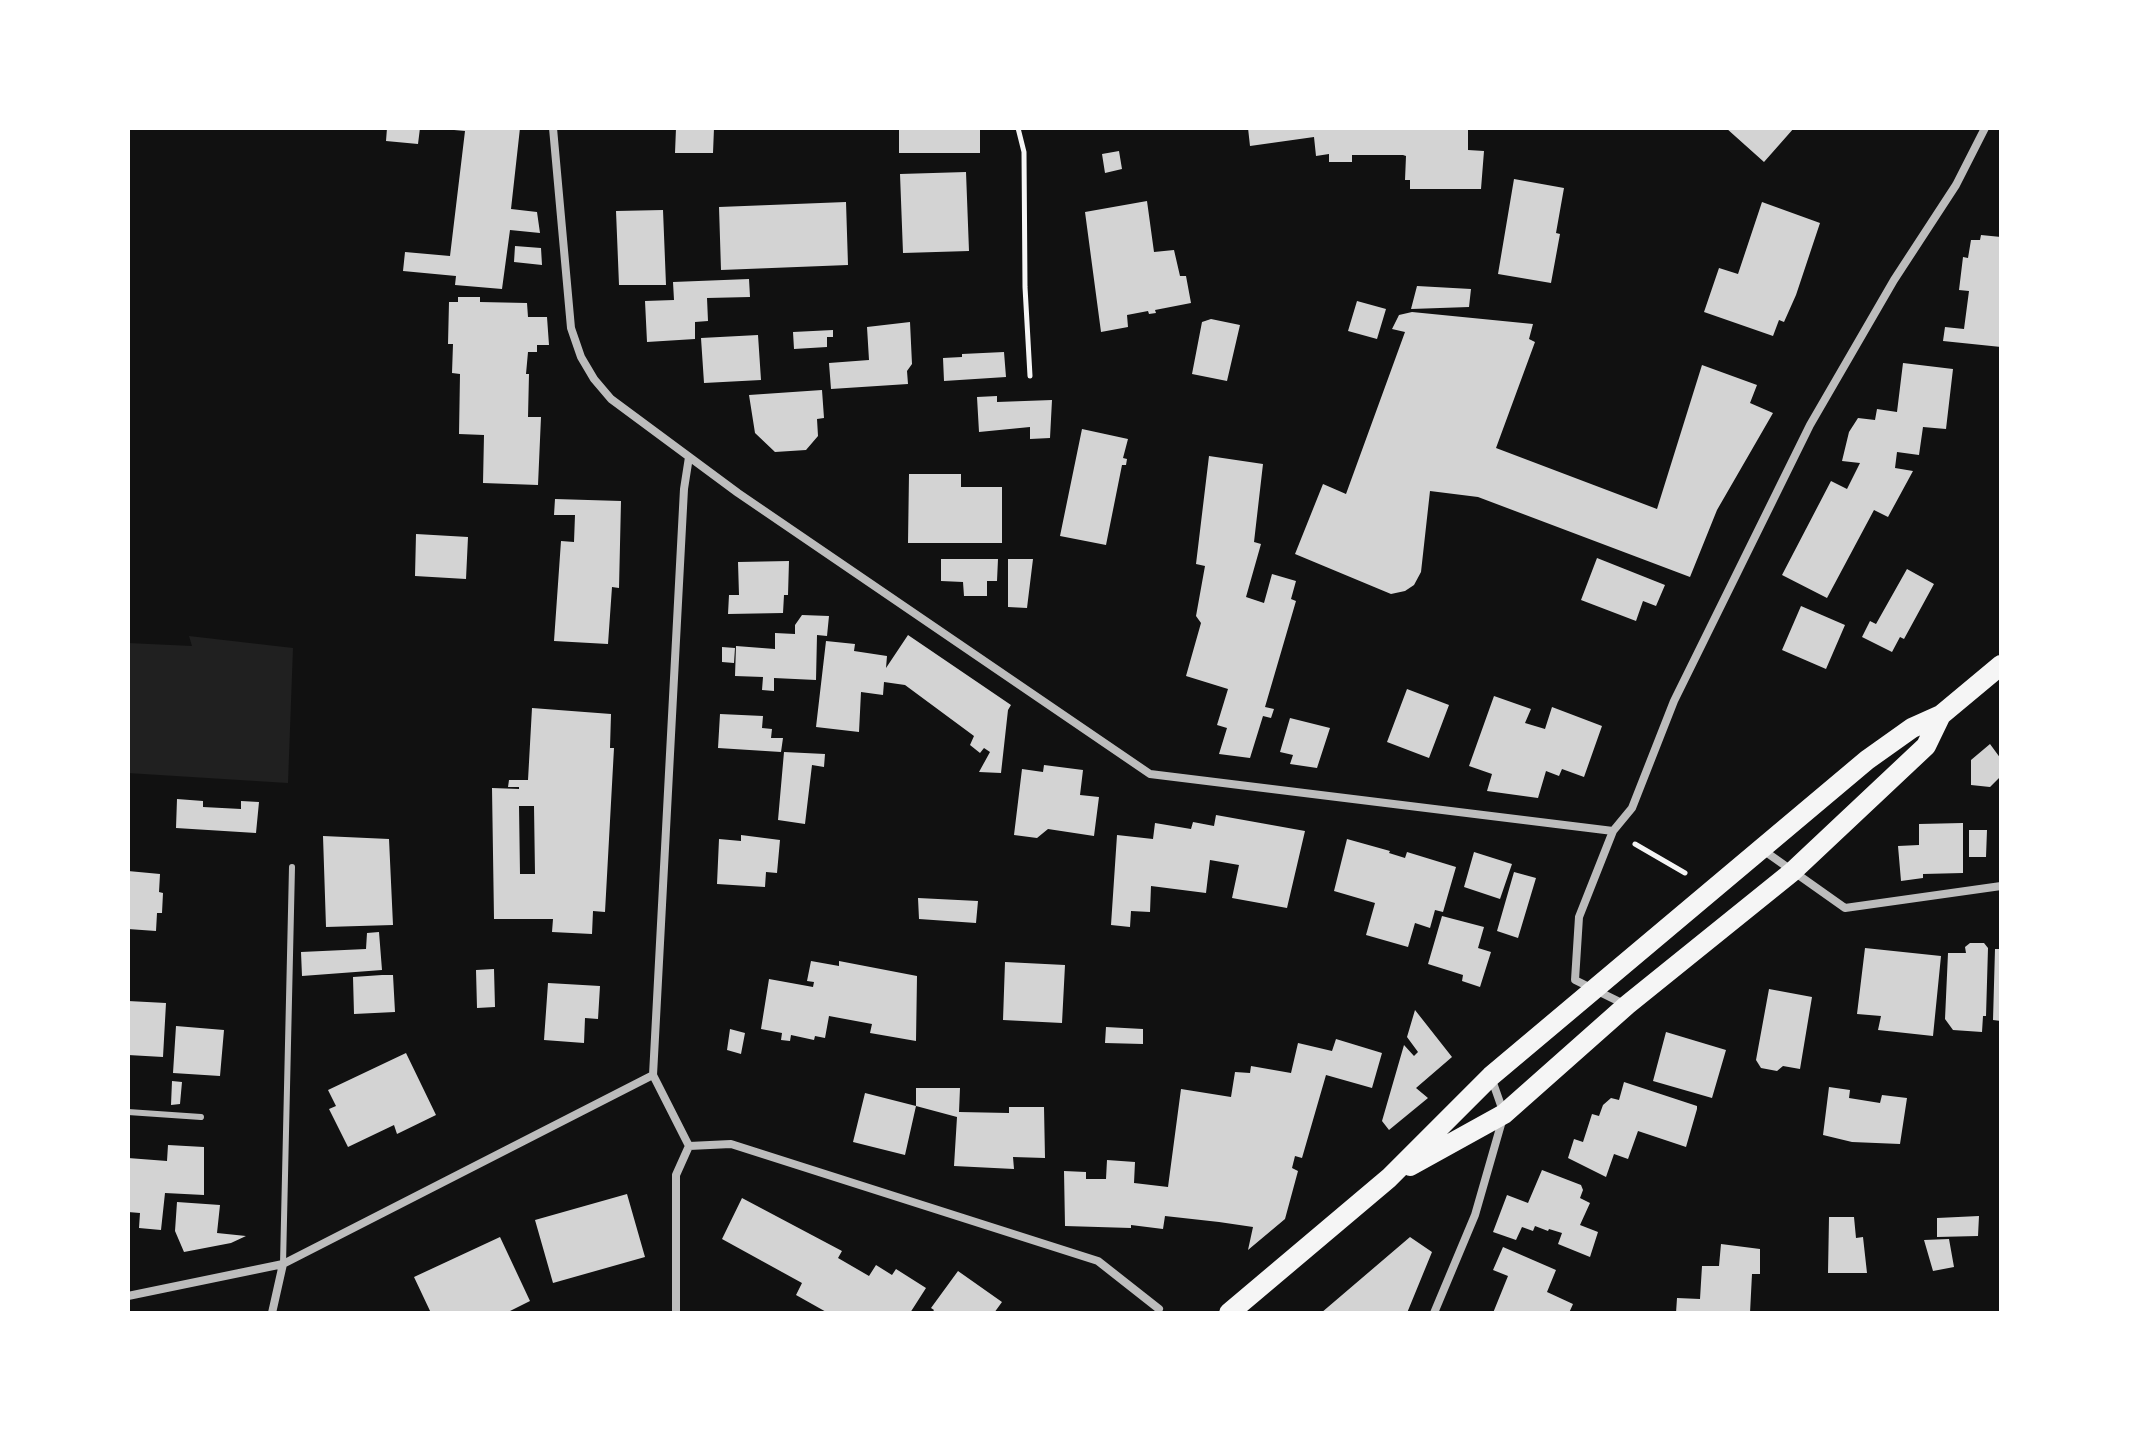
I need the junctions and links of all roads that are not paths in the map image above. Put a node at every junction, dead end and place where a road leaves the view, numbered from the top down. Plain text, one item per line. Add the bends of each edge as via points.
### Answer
1 (553, 128) edge
2 (1985, 128) edge
3 (689, 457) junction
4 (2001, 665) edge
5 (1941, 715) junction
6 (1613, 831) junction
7 (1763, 850) junction
8 (292, 867) dead end
9 (1792, 872) junction
10 (2001, 886) edge
11 (1593, 990) junction
12 (1627, 1005) junction
13 (653, 1075) junction
14 (1491, 1076) junction
15 (128, 1112) edge
16 (1504, 1114) junction
17 (201, 1117) dead end
18 (689, 1146) junction
19 (1389, 1178) junction
20 (283, 1264) junction
21 (128, 1296) edge
22 (1159, 1309) dead end
23 (272, 1313) edge
24 (676, 1313) edge
25 (1229, 1313) edge
26 (1434, 1313) edge

1 - 3 street via 571,328 581,357 611,399
2 - 6 street via 1810,425 1674,701 1632,808
3 - 6 street via 1150,774
3 - 13 street
4 - 5 main road
5 - 7 main road via 1867,760
5 - 9 main road via 1926,746
6 - 11 street via 1579,917 1575,980
7 - 9 street
7 - 11 main road
8 - 20 lane
9 - 10 street via 1845,908
9 - 12 main road
11 - 12 street
11 - 14 main road
12 - 16 main road
13 - 18 street
13 - 20 street
14 - 16 street
14 - 19 main road
15 - 17 lane
16 - 19 main road
16 - 26 street via 1475,1215
18 - 22 street via 731,1144 1098,1261
18 - 24 street via 676,1175
19 - 25 main road
20 - 21 street
20 - 23 street

